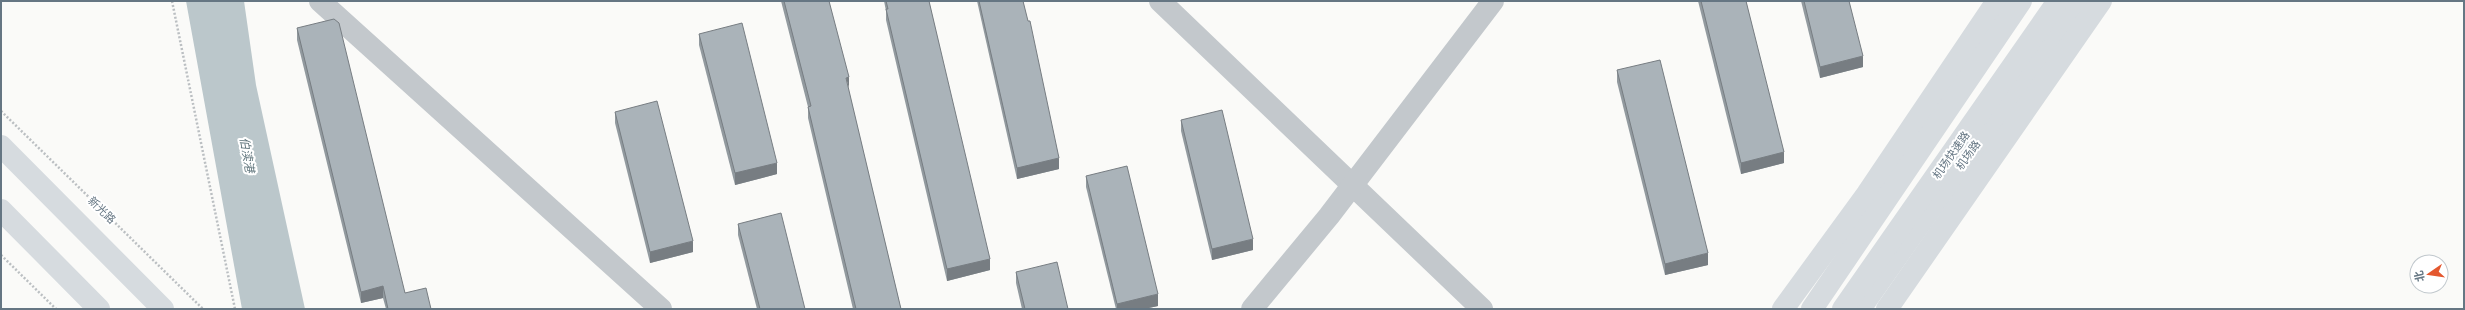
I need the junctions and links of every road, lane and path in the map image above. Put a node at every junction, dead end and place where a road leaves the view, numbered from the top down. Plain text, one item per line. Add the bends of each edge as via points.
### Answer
1 (172, 1) edge
2 (320, 1) edge
3 (1160, 1) edge
4 (1493, 1) edge
5 (1997, 1) edge
6 (2021, 1) edge
7 (2058, 1) edge
8 (2076, 1) edge
9 (2101, 1) edge
10 (1, 111) edge
11 (1, 146) edge
12 (1352, 185) junction
13 (1, 210) edge
14 (1, 255) edge
15 (56, 309) edge
16 (99, 309) edge
17 (163, 309) edge
18 (203, 309) edge
19 (235, 309) edge
20 (661, 309) edge
21 (1252, 309) edge
22 (1482, 309) edge
23 (1783, 309) edge
24 (1812, 309) edge
25 (1843, 309) edge
26 (1860, 309) edge
27 (1887, 309) edge

1 - 19 path
2 - 20 street
3 - 12 street
4 - 12 street
5 - 23 main road via 1867,194
6 - 24 main road
7 - 25 main road, 机场快速路
8 - 26 main road, 机场路
9 - 27 main road
10 - 18 path, 新光路
11 - 17 main road
12 - 21 street
12 - 22 street
13 - 16 main road
14 - 15 path

